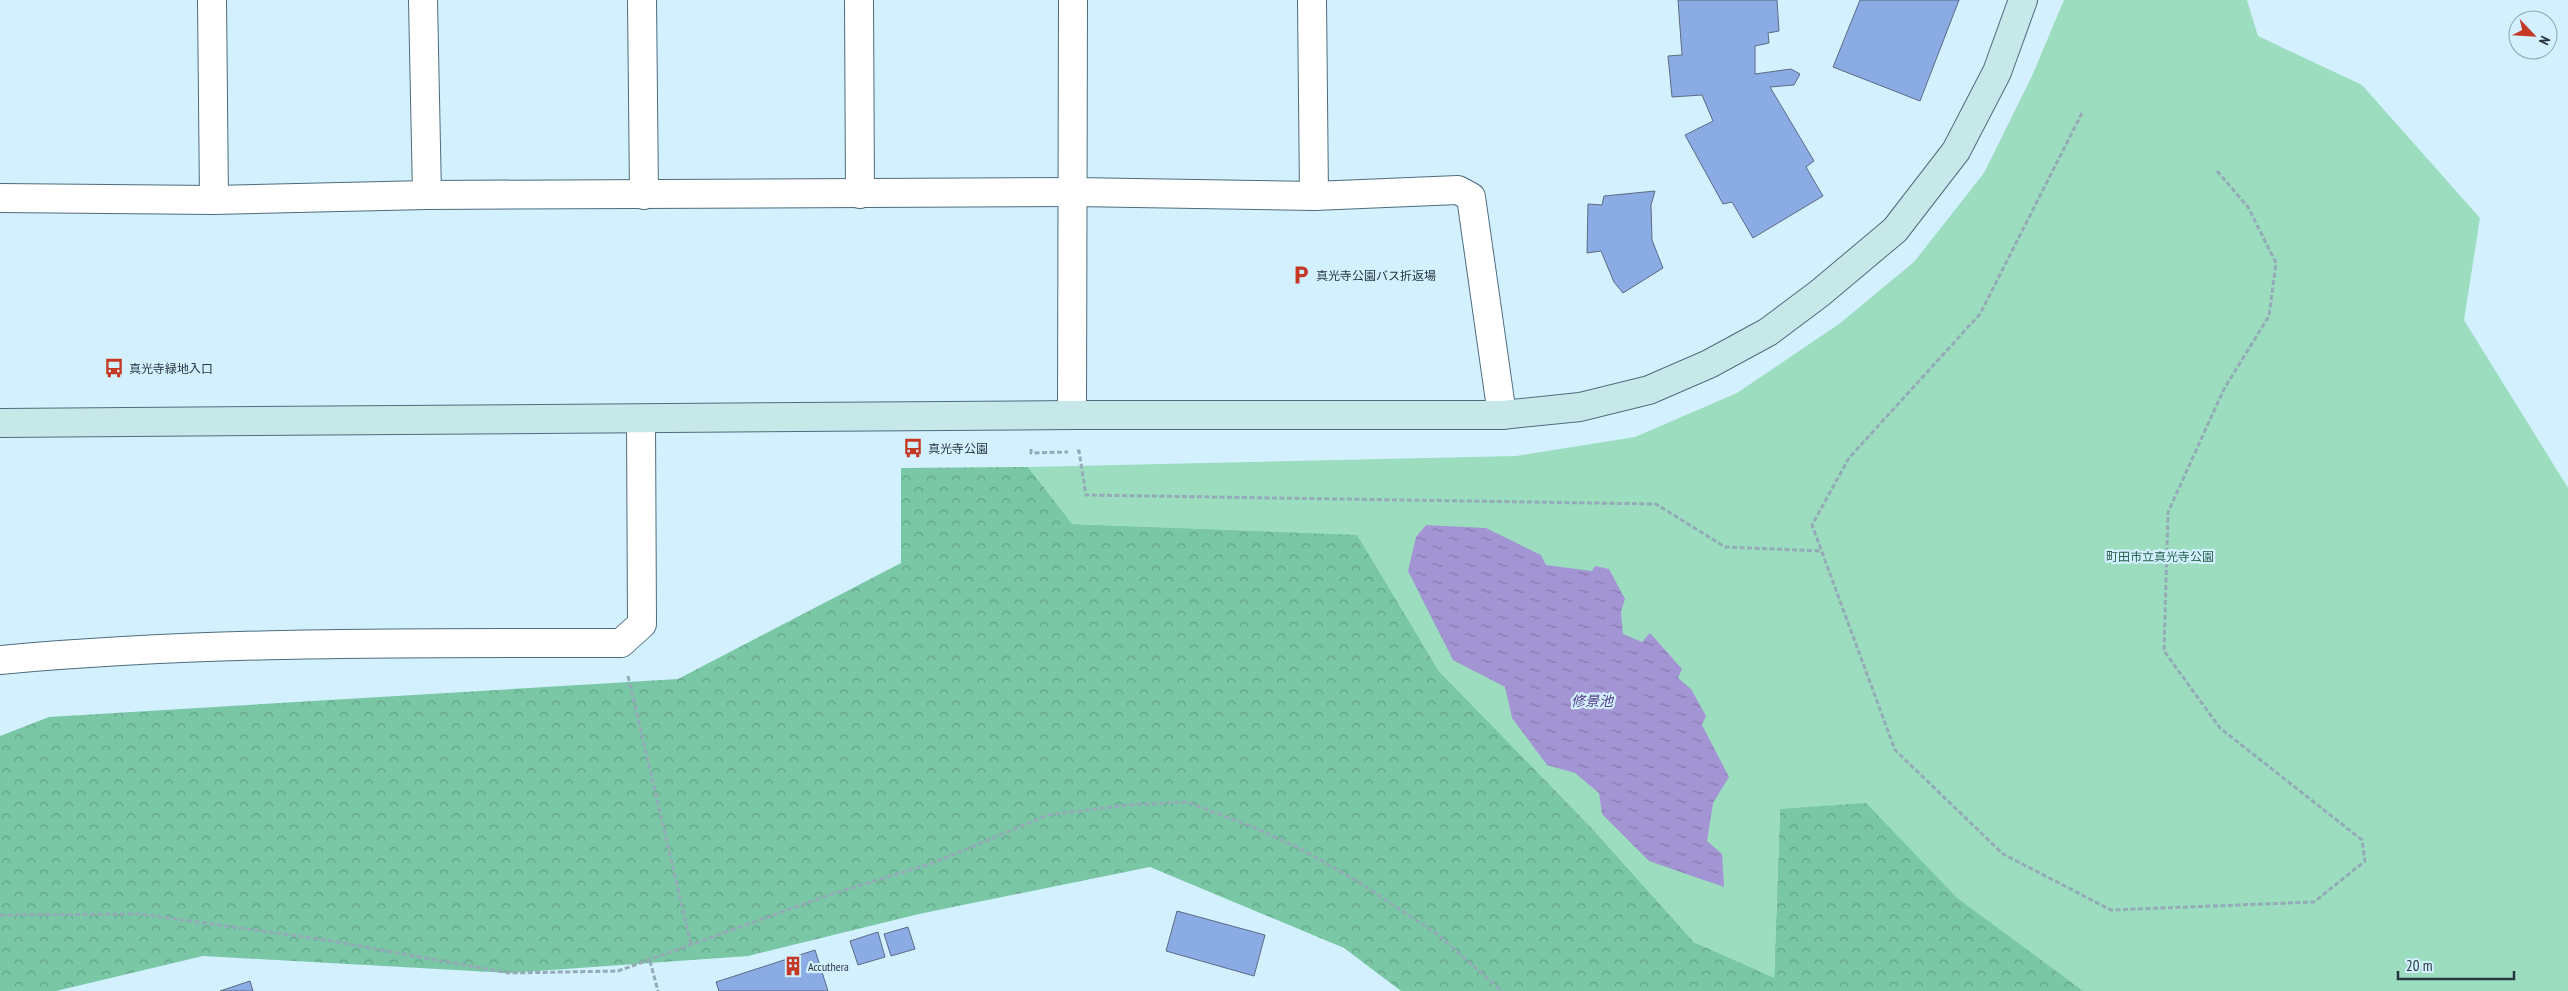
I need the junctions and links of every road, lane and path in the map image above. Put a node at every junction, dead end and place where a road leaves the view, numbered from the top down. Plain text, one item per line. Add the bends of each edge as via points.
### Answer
1 (212, 0) edge
2 (423, 0) edge
3 (642, 0) edge
4 (859, 0) edge
5 (1073, 0) edge
6 (1312, 0) edge
7 (2023, 0) edge
8 (2082, 113) dead end
9 (2217, 171) dead end
10 (1074, 192) junction
11 (860, 194) junction
12 (427, 195) junction
13 (644, 195) junction
14 (1314, 196) junction
15 (0, 198) edge
16 (214, 200) junction
17 (1072, 415) junction
18 (1502, 415) junction
19 (641, 420) junction
20 (0, 423) edge
21 (1031, 445) dead end
22 (1822, 551) junction
23 (621, 643) junction
24 (0, 660) edge
25 (0, 914) edge
26 (691, 944) junction
27 (650, 961) junction
28 (658, 991) edge
29 (1502, 991) edge

1 - 16 street
2 - 12 street
3 - 13 street
4 - 11 street
5 - 10 street
6 - 14 street
7 - 18 street via 1997,72 1956,151 1895,230 1820,293 1768,332 1710,364 1649,390 1580,407
8 - 22 path via 1980,314 1848,458 1812,525
9 - 22 path via 2248,206 2276,263 2270,316 2224,389 2168,512 2164,651 2220,728 2362,840 2366,861 2314,902 2111,910 2003,854 1895,750
10 - 11 street
10 - 14 street
10 - 17 street
11 - 13 street
12 - 13 street
12 - 16 street
14 - 18 street via 1458,190 1472,197
15 - 16 street
17 - 18 street
17 - 19 street
19 - 20 street
19 - 23 street via 642,624
21 - 22 path via 1031,453 1079,451 1086,495 1656,504 1725,547
23 - 24 street via 314,643 106,650
23 - 26 path
25 - 27 path via 140,914 326,940 509,973 618,971
26 - 27 path
26 - 29 path via 828,895 933,863 1048,815 1127,805 1187,802 1253,826 1357,881 1437,934
27 - 28 path

